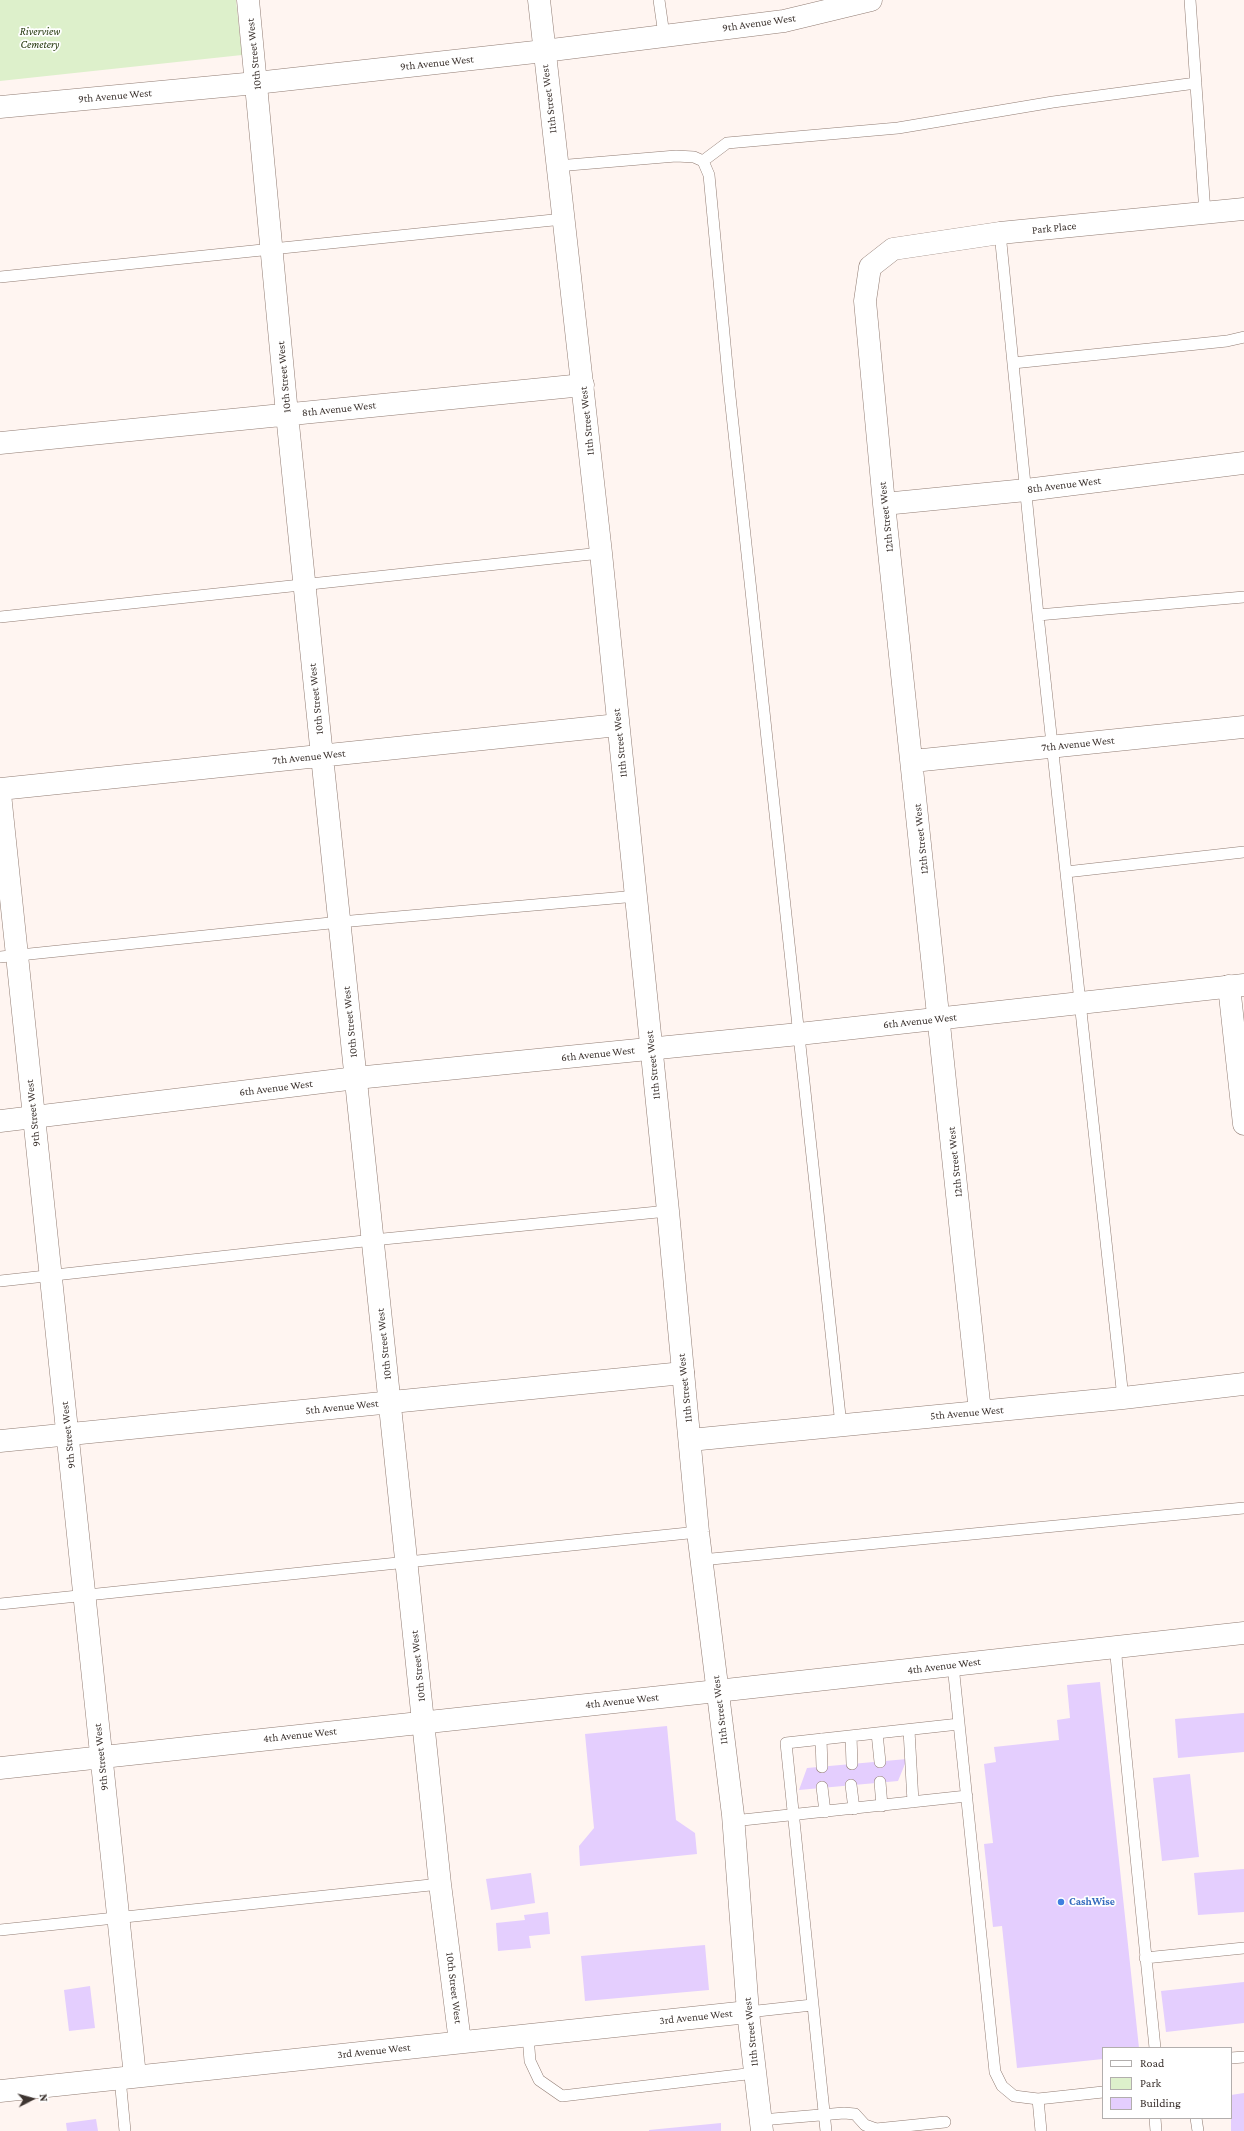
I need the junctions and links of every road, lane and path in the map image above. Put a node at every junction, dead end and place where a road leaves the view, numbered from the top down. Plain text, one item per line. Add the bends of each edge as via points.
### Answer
1 (248, 0) edge
2 (539, 0) edge
3 (659, 0) edge
4 (871, 0) edge
5 (1190, 0) edge
6 (664, 35) junction
7 (544, 51) junction
8 (256, 83) junction
9 (1196, 83) junction
10 (0, 107) edge
11 (703, 161) junction
12 (557, 166) junction
13 (1244, 209) edge
14 (1205, 213) junction
15 (563, 219) junction
16 (1000, 233) junction
17 (272, 248) junction
18 (870, 267) joint
19 (0, 277) edge
20 (1244, 337) edge
21 (1013, 363) junction
22 (583, 385) junction
23 (287, 414) junction
24 (0, 443) edge
25 (1244, 464) edge
26 (1026, 490) junction
27 (884, 504) junction
28 (601, 553) junction
29 (305, 585) junction
30 (1244, 597) edge
31 (1038, 615) junction
32 (0, 617) edge
33 (618, 725) junction
34 (1244, 727) edge
35 (1053, 746) junction
36 (322, 756) junction
37 (913, 761) junction
38 (0, 789) edge
39 (0, 794) edge
40 (1244, 852) edge
41 (1066, 872) junction
42 (637, 896) junction
43 (340, 922) junction
44 (8, 956) edge
45 (1237, 985) edge
46 (1080, 1003) junction
47 (940, 1019) junction
48 (798, 1034) junction
49 (651, 1048) junction
50 (356, 1078) junction
51 (34, 1118) junction
52 (0, 1121) edge
53 (1244, 1124) edge
54 (668, 1211) junction
55 (373, 1240) junction
56 (51, 1275) junction
57 (0, 1281) edge
58 (683, 1373) junction
59 (1244, 1384) edge
60 (1123, 1398) junction
61 (390, 1402) junction
62 (980, 1412) junction
63 (840, 1425) junction
64 (68, 1434) junction
65 (690, 1440) junction
66 (0, 1441) edge
67 (1244, 1508) edge
68 (698, 1532) junction
69 (701, 1560) junction
70 (407, 1561) junction
71 (85, 1595) junction
72 (0, 1604) edge
73 (1244, 1632) edge
74 (1115, 1646) junction
75 (953, 1665) junction
76 (717, 1691) junction
77 (424, 1722) junction
78 (959, 1724) junction
79 (909, 1730) junction
80 (878, 1733) junction
81 (852, 1736) junction
82 (821, 1739) junction
83 (102, 1757) junction
84 (880, 1762) dead end
85 (852, 1764) dead end
86 (822, 1767) dead end
87 (0, 1768) edge
88 (880, 1782) dead end
89 (851, 1785) dead end
90 (822, 1787) dead end
91 (967, 1796) junction
92 (913, 1802) junction
93 (882, 1806) junction
94 (854, 1809) junction
95 (825, 1812) junction
96 (793, 1815) junction
97 (733, 1821) junction
98 (440, 1884) junction
99 (117, 1917) junction
100 (0, 1930) edge
101 (1244, 1948) edge
102 (1145, 1958) junction
103 (812, 2005) junction
104 (748, 2012) junction
105 (528, 2036) junction
106 (460, 2042) junction
107 (1155, 2047) edge
108 (1244, 2057) edge
109 (1232, 2058) edge
110 (756, 2073) junction
111 (128, 2077) junction
112 (0, 2091) edge
113 (1102, 2092) edge
114 (1038, 2099) junction
115 (824, 2113) junction
116 (1155, 2119) edge
117 (1196, 2119) edge
118 (945, 2122) dead end
119 (762, 2126) edge
120 (125, 2131) edge
121 (826, 2131) edge
122 (1041, 2131) edge
123 (1156, 2131) edge
124 (1198, 2131) edge

1 - 8 street, 10th Street West
2 - 7 street, 11th Street West
3 - 6 lane
4 - 6 street, 9th Avenue West via 784,21
5 - 9 lane
6 - 7 street, 9th Avenue West
7 - 8 street, 9th Avenue West
7 - 12 street, 11th Street West
8 - 10 street, 9th Avenue West
8 - 17 street, 10th Street West
9 - 11 lane via 1053,102 898,128 727,143
9 - 14 lane
11 - 12 lane via 694,157 676,156
11 - 48 lane via 709,175
12 - 15 street, 11th Street West
13 - 14 street, Park Place
14 - 16 street, Park Place
15 - 17 lane
15 - 22 street, 11th Street West
16 - 18 street, Park Place via 892,249
16 - 21 lane
17 - 19 lane
17 - 23 street, 10th Street West
18 - 27 street, 12th Street West via 865,300
20 - 21 lane via 1227,341
21 - 26 lane
22 - 23 street, 8th Avenue West
22 - 28 street, 11th Street West
23 - 24 street, 8th Avenue West
23 - 29 street, 10th Street West
25 - 26 street, 8th Avenue West
26 - 27 street, 8th Avenue West
26 - 31 lane
27 - 37 street, 12th Street West
28 - 29 lane
28 - 33 street, 11th Street West
29 - 32 lane
29 - 36 street, 10th Street West
30 - 31 lane
31 - 35 lane
33 - 36 street, 7th Avenue West
33 - 42 street, 11th Street West
34 - 35 street, 7th Avenue West
35 - 37 street, 7th Avenue West
35 - 41 lane
36 - 38 street, 7th Avenue West
36 - 43 street, 10th Street West
37 - 47 street, 12th Street West
39 - 44 street, 9th Street West
40 - 41 lane
41 - 46 lane
42 - 43 lane
42 - 49 street, 11th Street West
43 - 44 lane
43 - 50 street, 10th Street West
44 - 51 street, 9th Street West
45 - 46 street, 6th Avenue West
45 - 53 street
46 - 47 street, 6th Avenue West
46 - 60 lane
47 - 48 street, 6th Avenue West
47 - 62 street, 12th Street West
48 - 49 street, 6th Avenue West
48 - 63 lane
49 - 50 street, 6th Avenue West
49 - 54 street, 11th Street West
50 - 51 street, 6th Avenue West
50 - 55 street, 10th Street West
51 - 52 street, 6th Avenue West
51 - 56 street, 9th Street West
54 - 55 lane
54 - 58 street, 11th Street West
55 - 56 lane
55 - 61 street, 10th Street West
56 - 57 lane
56 - 64 street, 9th Street West
58 - 61 street, 5th Avenue West
58 - 65 street, 11th Street West
59 - 60 street, 5th Avenue West
60 - 62 street, 5th Avenue West
61 - 64 street, 5th Avenue West
61 - 70 street, 10th Street West
62 - 63 street, 5th Avenue West
63 - 65 street, 5th Avenue West
64 - 66 street, 5th Avenue West
64 - 71 street, 9th Street West
65 - 68 street, 11th Street West
67 - 69 lane
68 - 69 street, 11th Street West
68 - 70 lane
69 - 76 street, 11th Street West
70 - 71 lane
70 - 77 street, 10th Street West
71 - 72 lane
71 - 83 street, 9th Street West
73 - 74 street, 4th Avenue West
74 - 75 street, 4th Avenue West
74 - 102 lane
75 - 76 street, 4th Avenue West
75 - 78 lane
76 - 77 street, 4th Avenue West
76 - 97 street, 11th Street West
77 - 83 street, 4th Avenue West
77 - 98 street, 10th Street West
78 - 79 lane
78 - 91 lane
79 - 80 lane
79 - 92 lane
80 - 81 lane
80 - 84 lane
81 - 82 lane
81 - 85 lane
82 - 86 lane
82 - 96 lane via 786,1743
83 - 87 street, 4th Avenue West
83 - 99 street, 9th Street West
88 - 93 lane
89 - 94 lane
90 - 95 lane
91 - 92 lane
91 - 114 lane via 995,2072 1002,2086 1014,2096
92 - 93 lane
93 - 94 lane
94 - 95 lane
95 - 96 lane
96 - 97 lane
96 - 103 lane
97 - 104 street, 11th Street West
98 - 99 lane
98 - 106 street, 10th Street West
99 - 100 lane
99 - 111 street, 9th Street West
101 - 102 lane
102 - 107 lane
103 - 104 lane
103 - 115 lane
104 - 105 street, 3rd Avenue West
104 - 110 street, 11th Street West
105 - 106 street, 3rd Avenue West
105 - 110 lane via 530,2061 539,2080 562,2096
106 - 111 street, 3rd Avenue West
108 - 109 lane
110 - 119 street, 11th Street West
111 - 112 street, 3rd Avenue West
111 - 120 lane
113 - 114 lane
114 - 122 lane
115 - 118 lane via 855,2114 865,2125 876,2129
115 - 119 lane
115 - 121 lane
116 - 123 lane
117 - 124 lane

